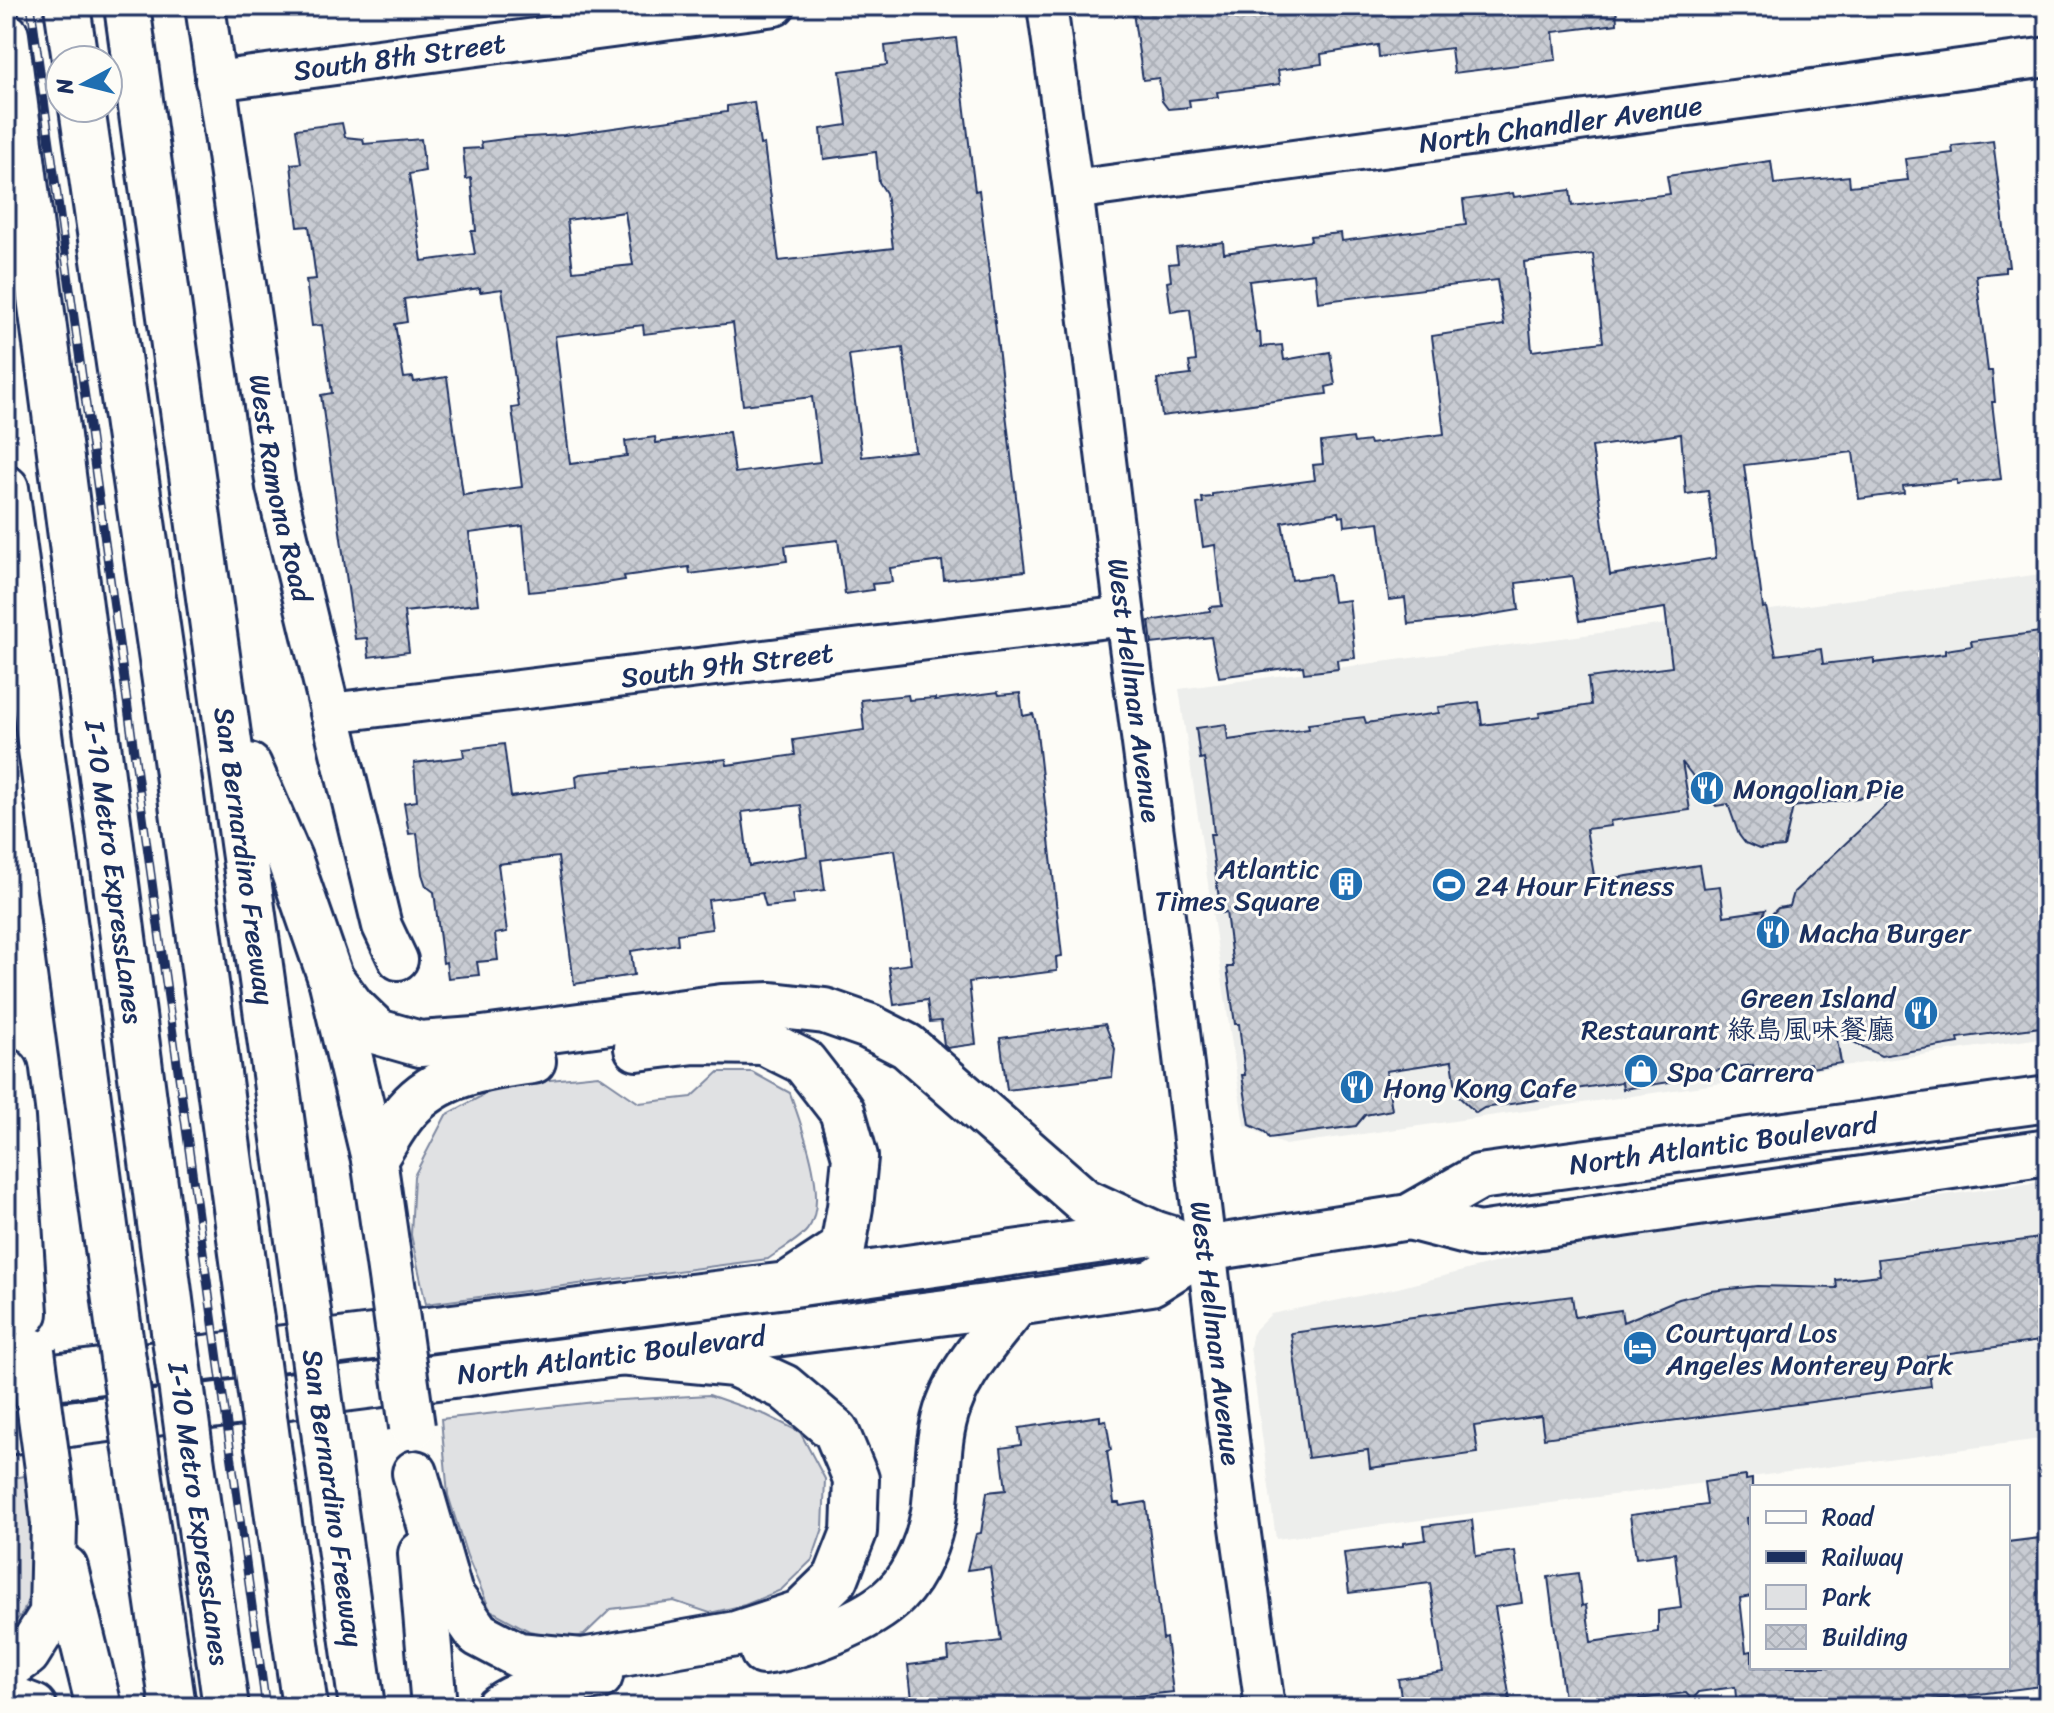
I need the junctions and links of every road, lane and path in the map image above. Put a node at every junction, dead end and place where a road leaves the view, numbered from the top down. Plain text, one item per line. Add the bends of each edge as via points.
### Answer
1 (67, 6) edge
2 (127, 6) edge
3 (205, 6) edge
4 (775, 6) edge
5 (1047, 6) edge
6 (6, 35) edge
7 (73, 44) edge
8 (2048, 57) edge
9 (215, 81) junction
10 (84, 124) edge
11 (1073, 190) junction
12 (6, 488) edge
13 (1125, 616) junction
14 (330, 713) junction
15 (227, 716) junction
16 (398, 960) dead end
17 (331, 979) junction
18 (6, 1071) edge
19 (2048, 1099) edge
20 (2048, 1152) edge
21 (374, 1159) junction
22 (1409, 1217) junction
23 (1153, 1233) junction
24 (6, 1238) edge
25 (1205, 1249) junction
26 (787, 1285) junction
27 (1017, 1303) junction
28 (21, 1349) edge
29 (620, 1353) junction
30 (6, 1432) edge
31 (415, 1473) junction
32 (54, 1524) junction
33 (6, 1669) edge
34 (6, 1704) edge
35 (34, 1707) edge
36 (99, 1707) edge
37 (173, 1707) edge
38 (226, 1707) edge
39 (305, 1707) edge
40 (362, 1707) edge
41 (434, 1707) edge
42 (498, 1707) edge
43 (1265, 1707) edge

1 - 7 main road
2 - 15 main road, San Bernardino Freeway
3 - 9 street, West Ramona Road
4 - 9 street, South 8th Street
5 - 11 street, West Hellman Avenue
6 - 38 main road, I-10 Metro ExpressLanes, bridge
8 - 11 street, North Chandler Avenue
9 - 14 street, West Ramona Road via 276,487
10 - 39 main road, bridge
11 - 13 street, West Hellman Avenue
12 - 37 main road, bridge
13 - 14 street, South 9th Street
13 - 25 street, West Hellman Avenue
14 - 16 street, West Ramona Road via 382,926
15 - 17 main road via 290,861
15 - 40 main road, San Bernardino Freeway, bridge
17 - 21 main road
17 - 23 main road via 378,1032 420,1044 722,1007 825,1011 907,1046 1084,1201
18 - 28 main road
19 - 22 main road, North Atlantic Boulevard via 1479,1177
20 - 22 main road, North Atlantic Boulevard via 1478,1235
21 - 26 main road via 406,1111 436,1084 484,1067 695,1041 764,1042 804,1062 842,1111 855,1157 843,1248
21 - 31 main road, bridge
22 - 25 main road, North Atlantic Boulevard
23 - 25 main road, North Atlantic Boulevard
23 - 26 main road, North Atlantic Boulevard
24 - 28 main road
25 - 27 main road, North Atlantic Boulevard via 1151,1283
25 - 43 street, West Hellman Avenue
26 - 28 main road, North Atlantic Boulevard
27 - 29 main road, North Atlantic Boulevard
27 - 42 main road via 963,1375 949,1404 933,1514 921,1556 896,1595 847,1627 775,1651 574,1679 514,1696
28 - 32 main road, bridge
29 - 30 main road, North Atlantic Boulevard
29 - 31 main road via 734,1364 784,1387 836,1431 856,1479 854,1532 836,1578 800,1613 736,1634 582,1661 518,1655 478,1634 450,1594
31 - 41 main road
32 - 33 main road via 52,1614 27,1654
32 - 36 main road
34 - 35 main road

